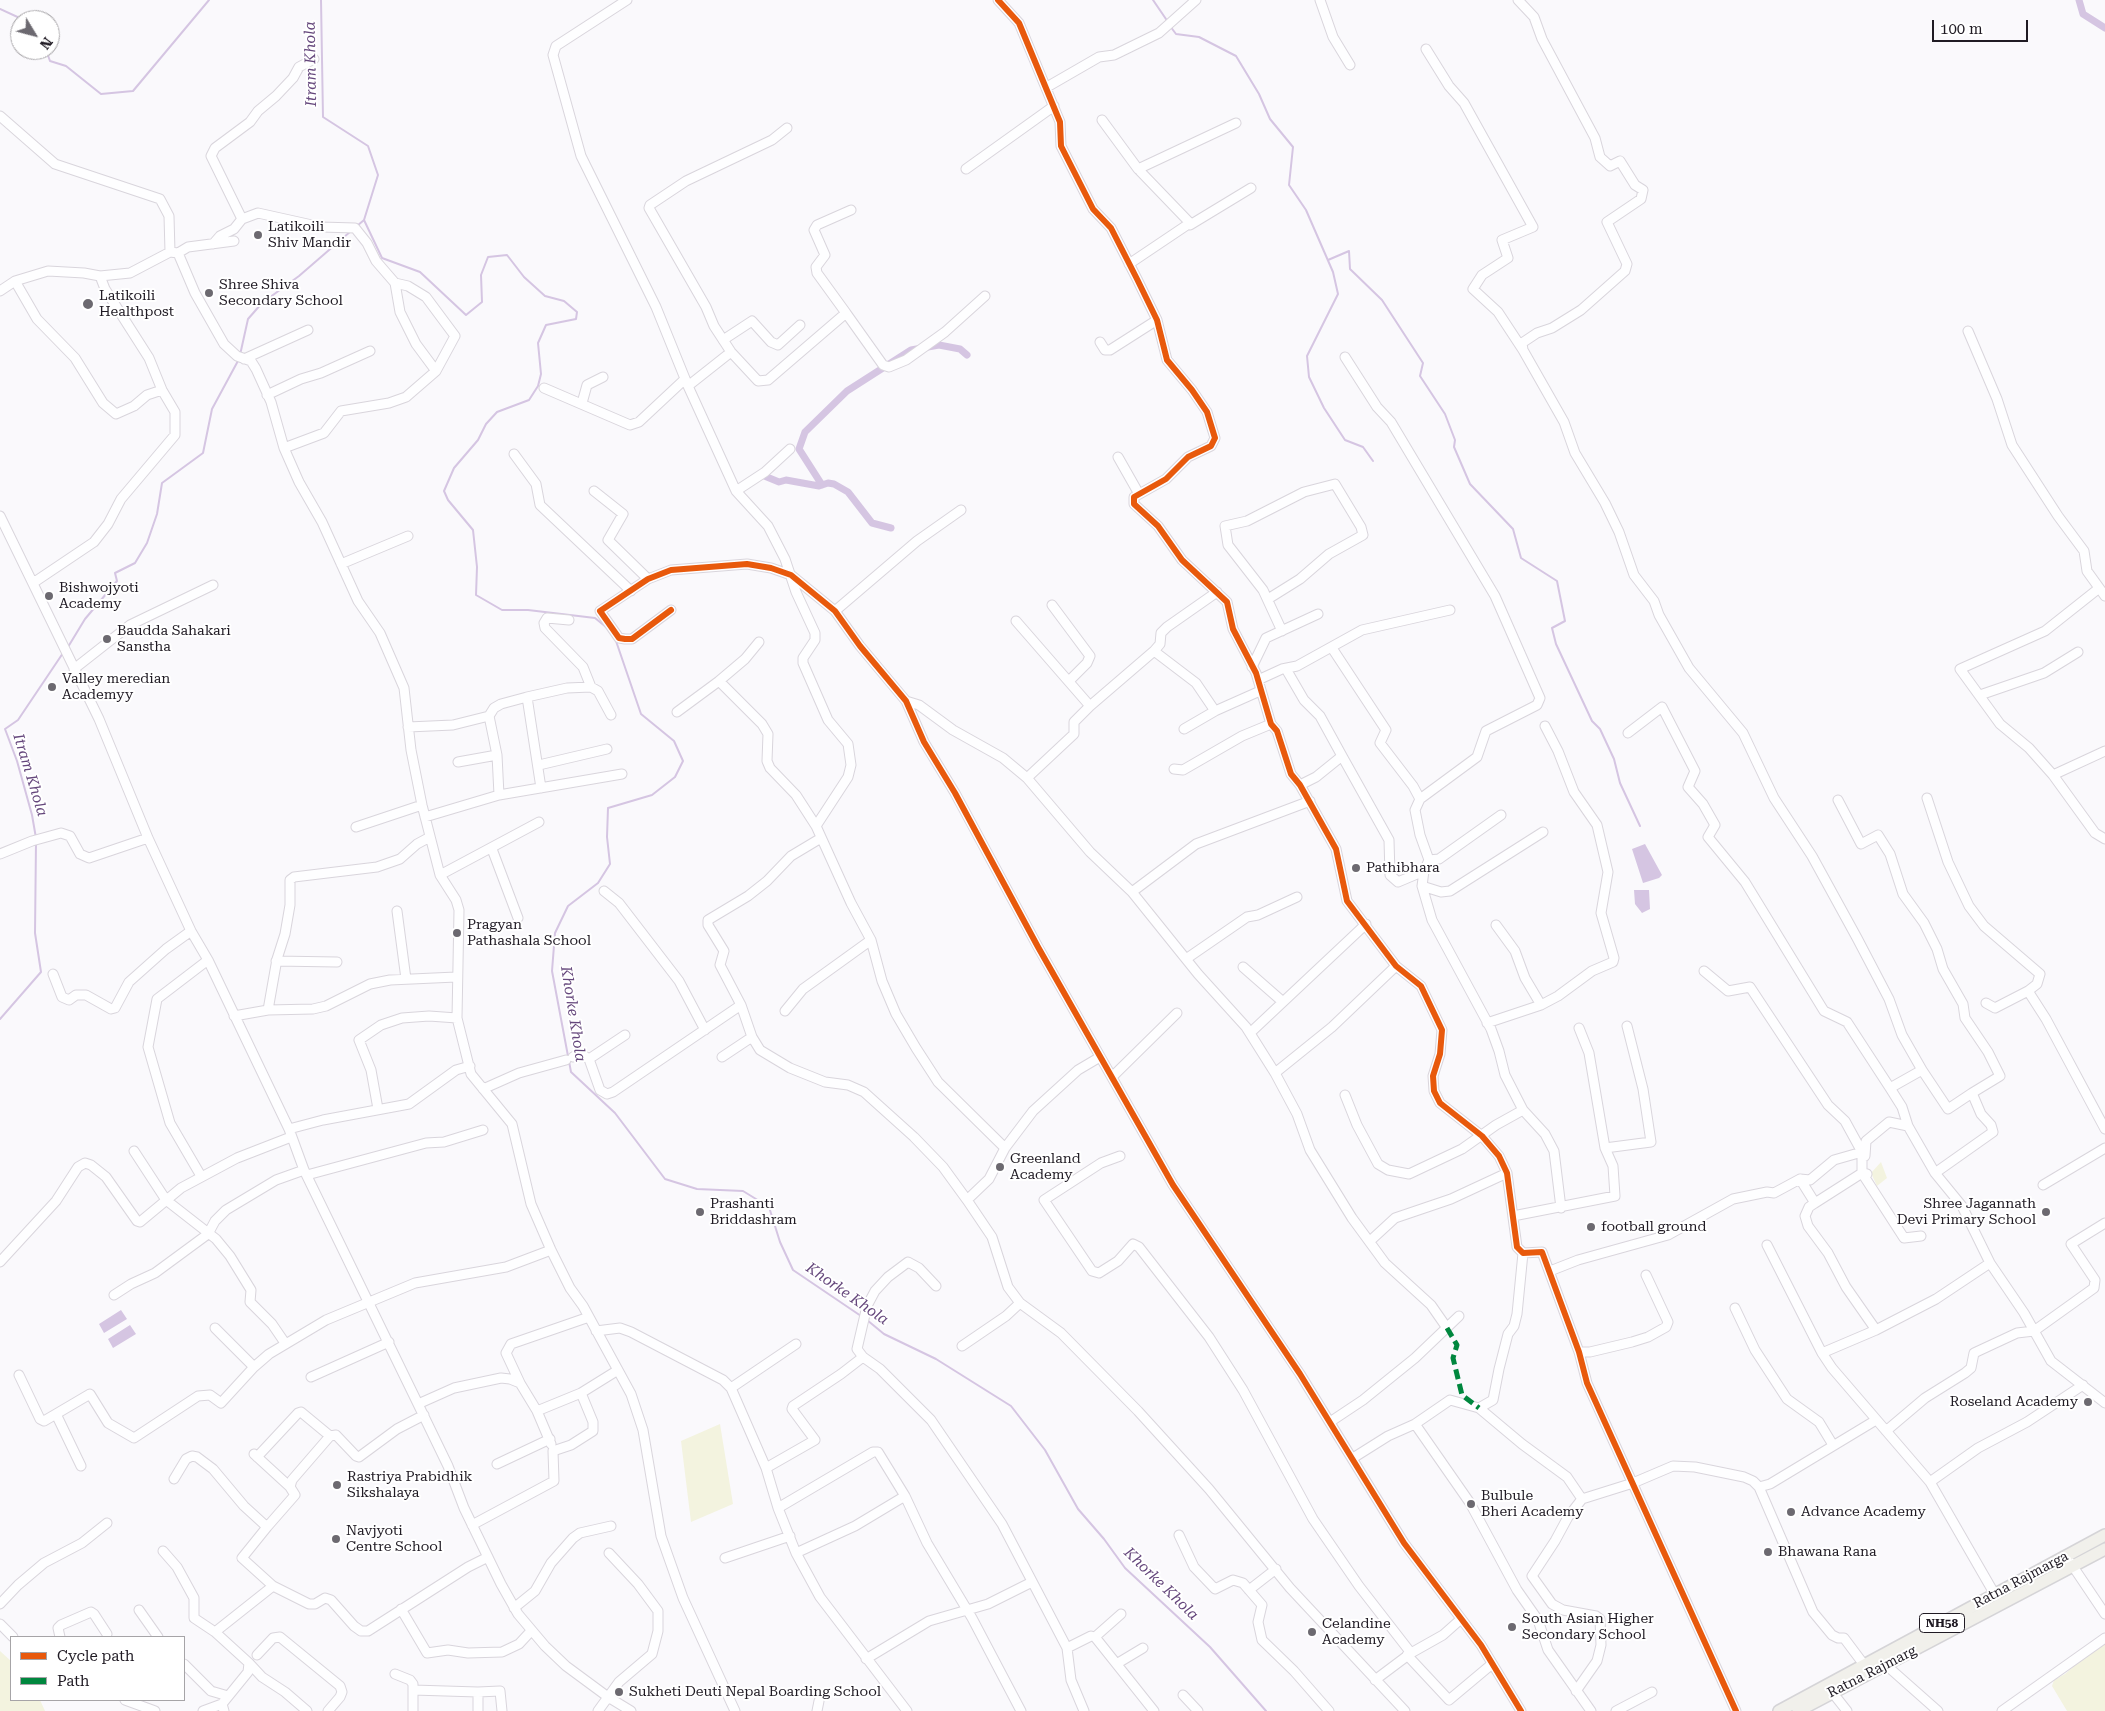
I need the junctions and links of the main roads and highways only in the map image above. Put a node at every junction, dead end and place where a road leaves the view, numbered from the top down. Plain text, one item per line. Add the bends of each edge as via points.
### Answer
1 (2105, 1535) edge
2 (2105, 1549) edge
3 (1861, 1672) junction
4 (1779, 1711) edge
5 (1798, 1711) edge

1 - 3 main road, Ratna Rajmarga / NH58 via 1994,1594
2 - 3 main road, Ratna Rajmarg / NH58 via 1886,1665
3 - 4 main road, Ratna Rajmarga / NH58
3 - 5 main road, Ratna Rajmarg / NH58

